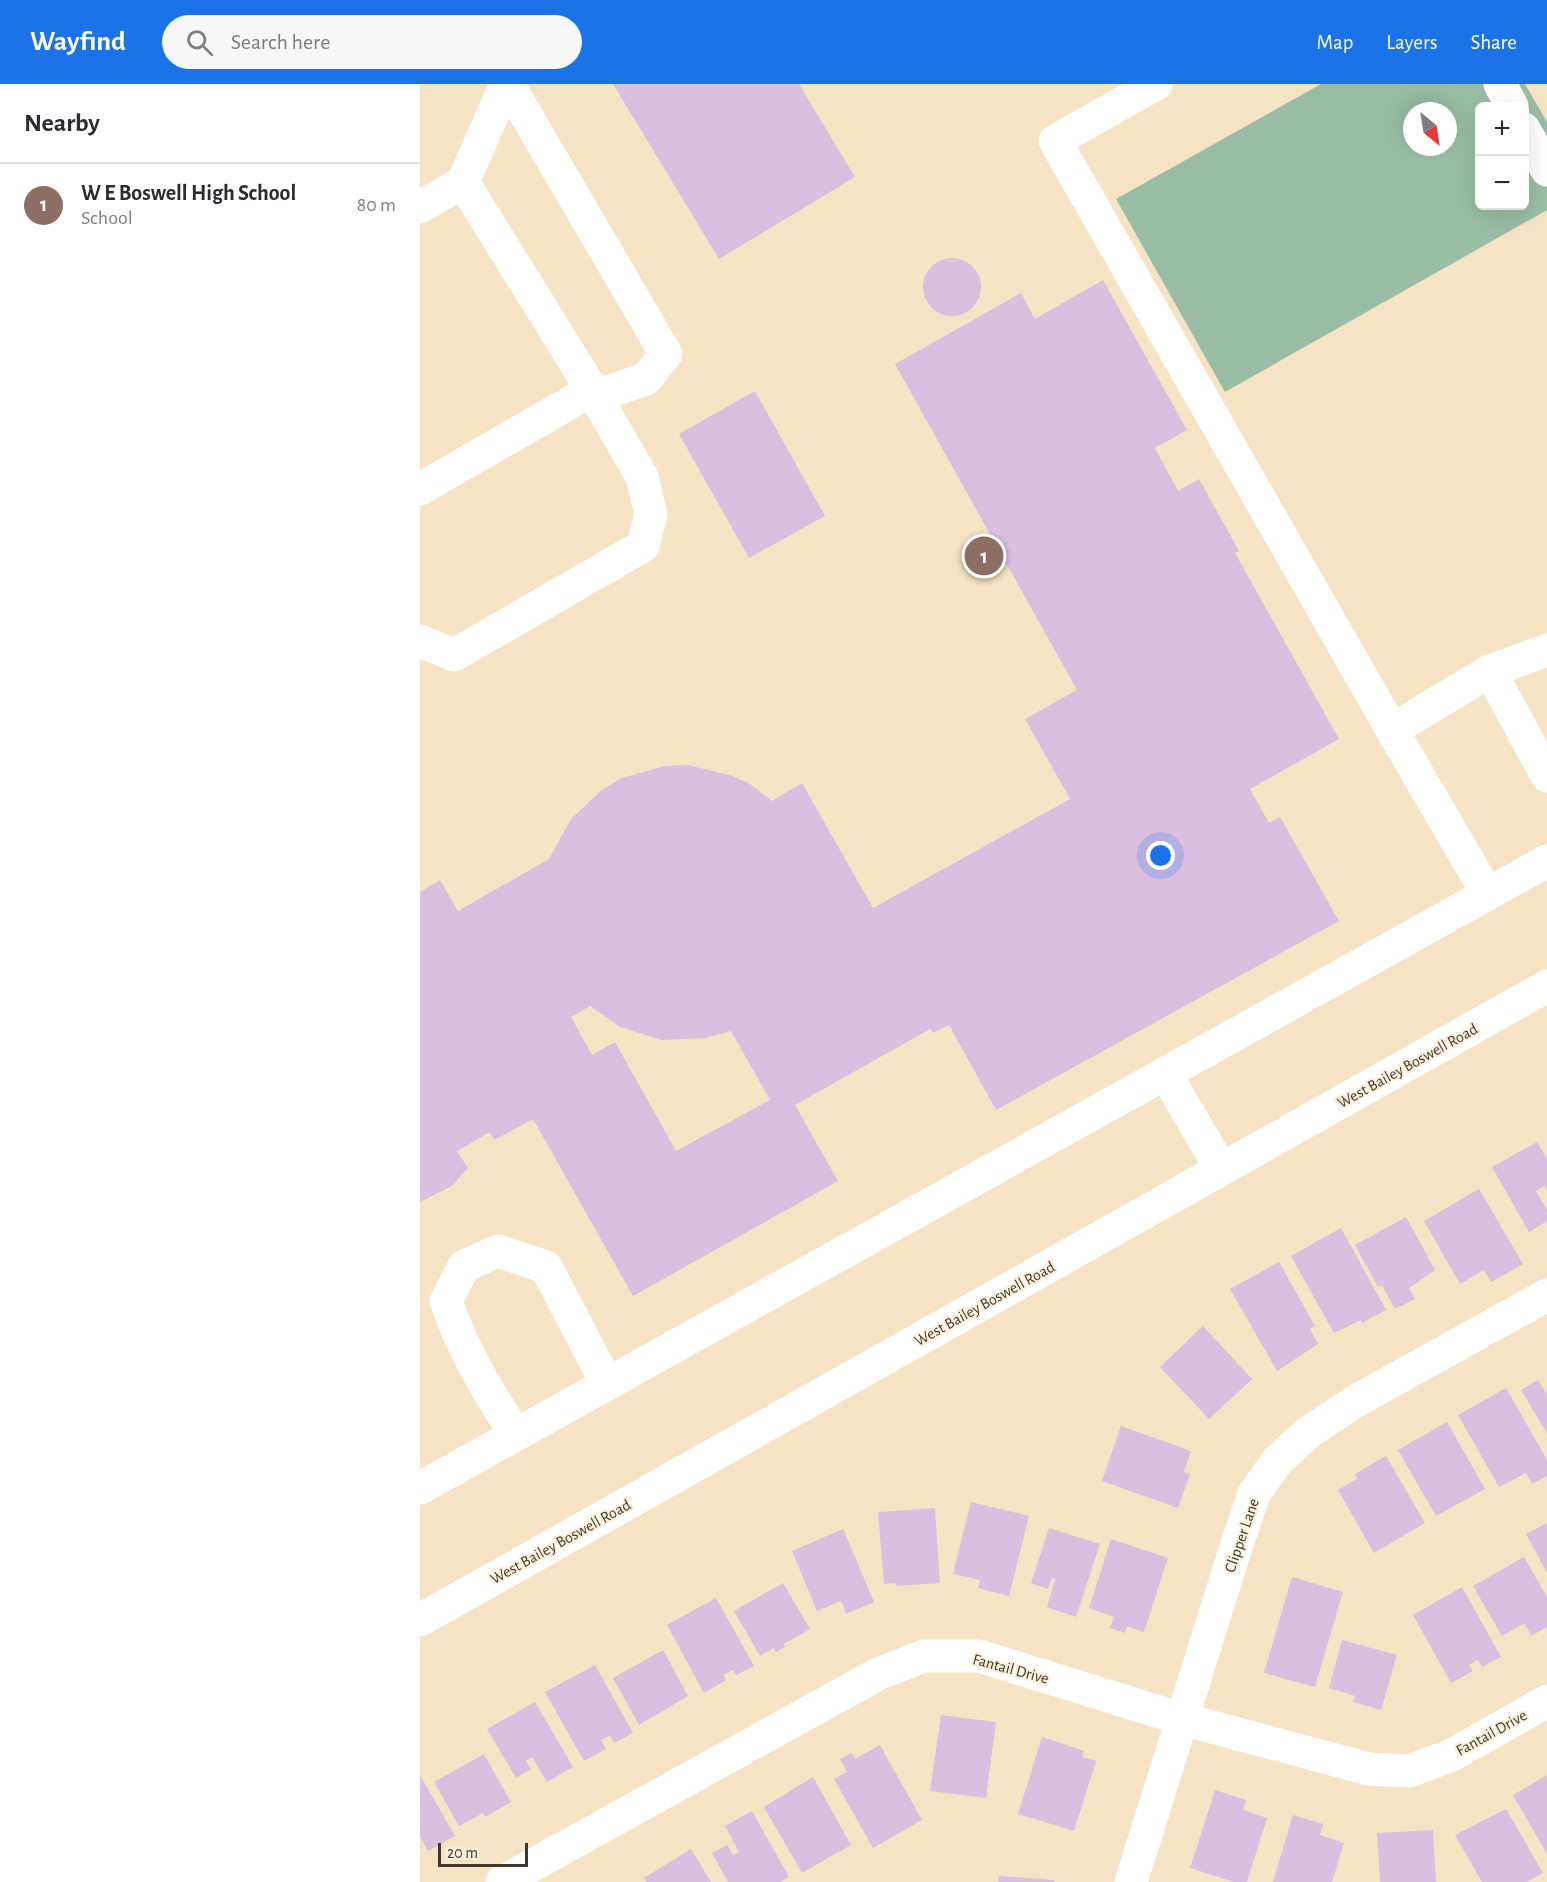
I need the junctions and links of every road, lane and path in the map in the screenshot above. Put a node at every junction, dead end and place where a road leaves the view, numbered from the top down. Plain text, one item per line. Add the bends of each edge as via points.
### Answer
1 (507, 84) edge
2 (1156, 84) edge
3 (1500, 84) edge
4 (1510, 102) edge
5 (1529, 138) edge
6 (1547, 170) edge
7 (463, 182) junction
8 (420, 207) edge
9 (592, 390) junction
10 (420, 489) edge
11 (420, 640) edge
12 (1547, 650) edge
13 (1490, 671) junction
14 (1392, 730) junction
15 (1547, 776) edge
16 (1547, 861) edge
17 (1487, 893) junction
18 (1547, 986) edge
19 (1165, 1073) junction
20 (1221, 1169) junction
21 (1547, 1294) edge
22 (607, 1384) junction
23 (516, 1434) junction
24 (420, 1488) edge
25 (420, 1620) edge
26 (1547, 1701) edge
27 (1182, 1719) junction
28 (502, 1882) edge
29 (1131, 1882) edge

1 - 7 street
1 - 9 street via 666,354 646,379 607,392
2 - 14 street via 1055,141
3 - 4 street
5 - 6 street
7 - 8 street
7 - 9 street
9 - 10 street
9 - 11 street via 642,477 651,515 643,546 454,655
12 - 13 street
13 - 14 street
13 - 15 street
14 - 17 street
16 - 17 street
17 - 19 street
18 - 20 street, West Bailey Boswell Road
19 - 20 street
19 - 22 street
20 - 25 street, West Bailey Boswell Road
21 - 27 street, Clipper Lane via 1356,1401 1309,1432 1277,1461 1254,1494
22 - 23 street
22 - 23 street via 546,1267 498,1251 464,1266 446,1301 459,1340
23 - 24 street
26 - 27 street, Fantail Drive via 1452,1755 1409,1771 1369,1769
27 - 28 street, Fantail Drive via 979,1656 924,1656 878,1674
27 - 29 street, Clipper Lane

